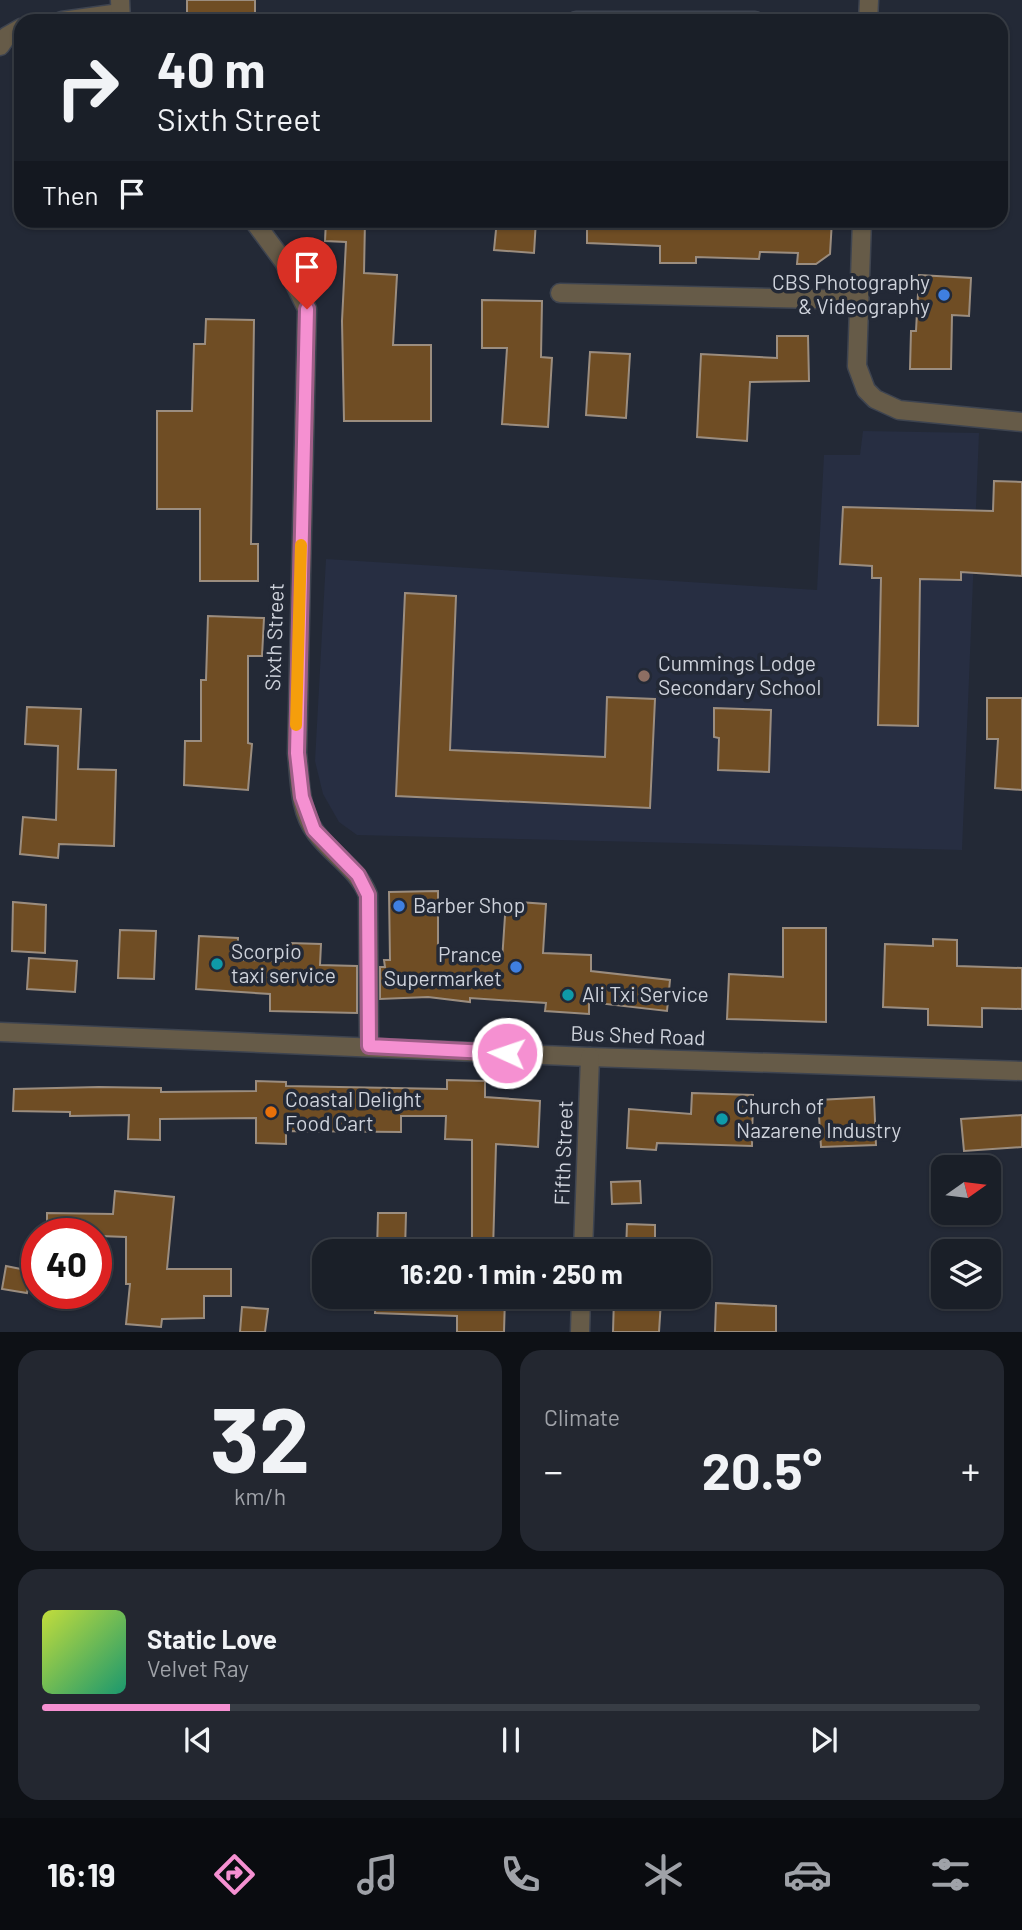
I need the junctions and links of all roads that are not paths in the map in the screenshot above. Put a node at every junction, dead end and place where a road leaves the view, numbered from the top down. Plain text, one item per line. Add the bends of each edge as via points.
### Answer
1 (121, 11) edge
2 (103, 14) edge
3 (14, 32) edge
4 (0, 46) edge
5 (259, 228) edge
6 (862, 228) edge
7 (560, 293) dead end
8 (859, 300) junction
9 (1022, 422) edge
10 (0, 1032) edge
11 (369, 1046) junction
12 (590, 1057) junction
13 (1022, 1071) edge
14 (583, 1239) edge
15 (581, 1309) edge
16 (580, 1332) edge

1 - 2 street
3 - 4 street
5 - 11 street, Sixth Street via 284,262 307,309 297,753 302,797 314,830 358,875 368,895
6 - 8 street
7 - 8 street
8 - 9 street via 860,379 874,399 899,410
10 - 11 street, Bus Shed Road
11 - 12 street, Bus Shed Road
12 - 13 street, Bus Shed Road
12 - 14 street, Fifth Street
15 - 16 street

